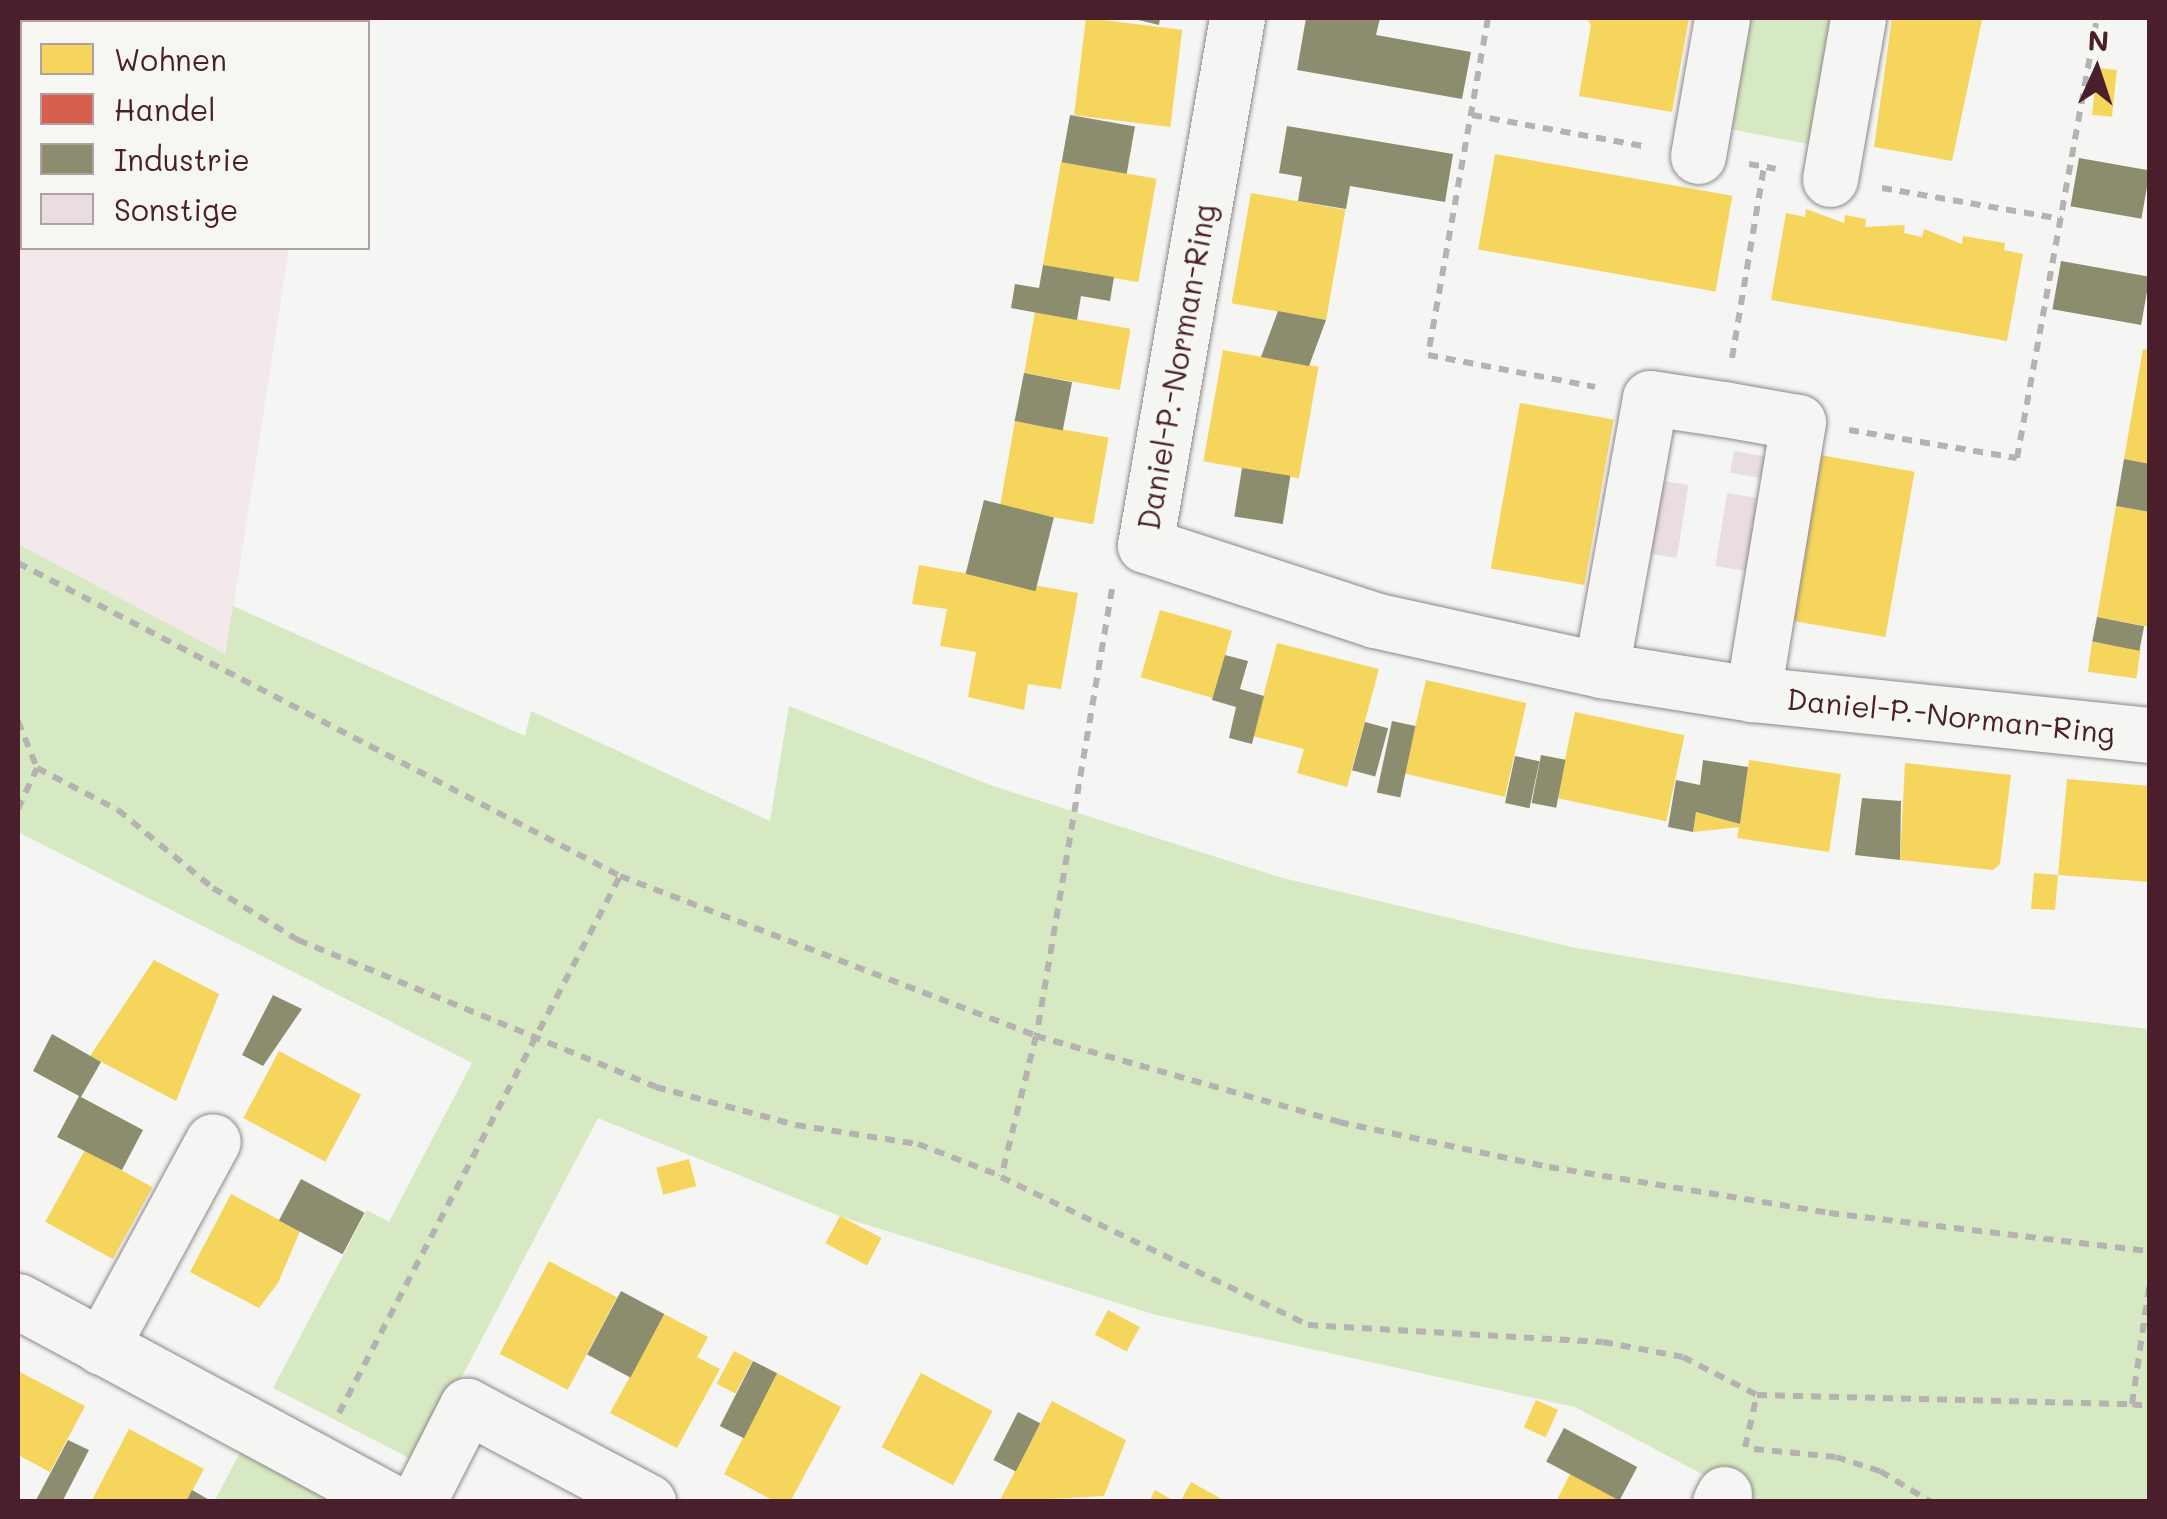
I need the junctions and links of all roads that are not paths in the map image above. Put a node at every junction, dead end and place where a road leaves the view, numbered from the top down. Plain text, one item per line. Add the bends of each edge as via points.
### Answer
1 (1238, 18) edge
2 (1722, 18) edge
3 (1858, 18) edge
4 (1698, 156) road end
5 (1830, 178) road end
6 (1601, 670) junction
7 (1754, 694) junction
8 (2150, 735) edge
9 (213, 1141) dead end
10 (18, 1301) edge
11 (101, 1346) junction
12 (392, 1502) edge
13 (418, 1502) edge
14 (648, 1502) edge

1 - 6 street, Daniel-P.-Norman-Ring via 1144,544 1374,620
2 - 4 street
3 - 5 street
6 - 7 street, Daniel-P.-Norman-Ring
6 - 7 street, Daniel-P.-Norman-Ring via 1650,398 1724,409 1798,422
7 - 8 street, Daniel-P.-Norman-Ring
9 - 11 street
10 - 11 street
11 - 12 street
13 - 14 street via 466,1406

